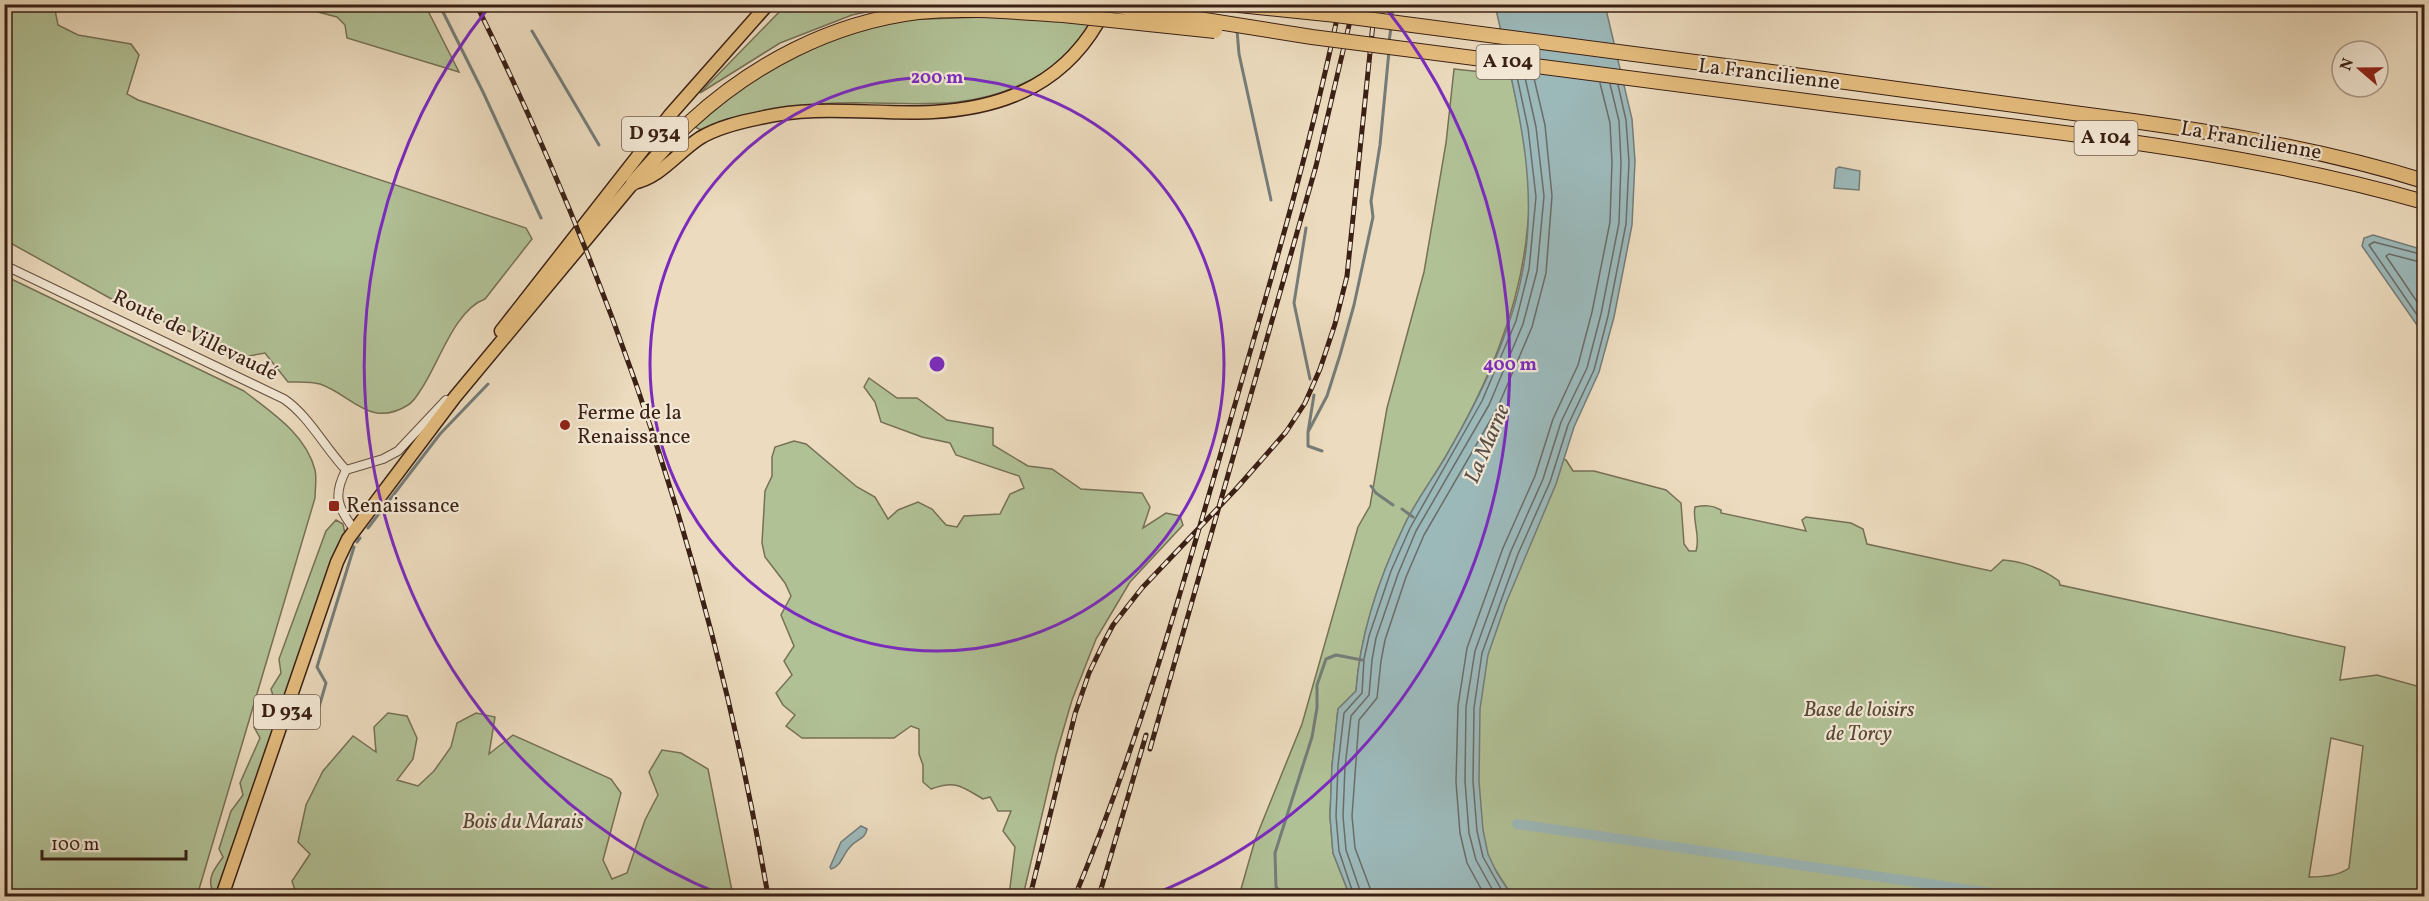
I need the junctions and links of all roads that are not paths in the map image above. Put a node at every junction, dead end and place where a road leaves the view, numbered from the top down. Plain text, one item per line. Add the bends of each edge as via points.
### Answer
1 (768, 4) edge
2 (1106, 4) edge
3 (1229, 4) edge
4 (1319, 4) edge
5 (1336, 15) junction
6 (1234, 26) junction
7 (2424, 181) edge
8 (633, 183) junction
9 (2424, 202) edge
10 (4, 266) edge
11 (447, 399) junction
12 (346, 470) junction
13 (354, 529) junction
14 (222, 897) edge

1 - 11 main road, D 934 via 670,115
2 - 6 highway, La Francilienne / A 104, bridge
2 - 8 main road, D 934 via 1078,50 1055,72 1034,88 1003,100 969,109 932,112 826,110 763,117 703,137 648,180
3 - 5 highway, La Francilienne / A 104, bridge
4 - 5 highway
5 - 7 highway, La Francilienne / A 104, bridge via 2193,128 2298,149
6 - 8 highway, bridge via 1218,32 1063,15 985,11 890,16 818,39 763,66 688,124
6 - 9 highway, La Francilienne / A 104, bridge via 2189,150 2313,172
8 - 13 main road, D 934
10 - 12 street, Route de Villevaudé via 284,399 295,406
11 - 12 street via 398,451
11 - 13 main road, D 934 via 360,515
12 - 13 street via 339,484 339,503
13 - 14 main road, D 934 via 337,562

